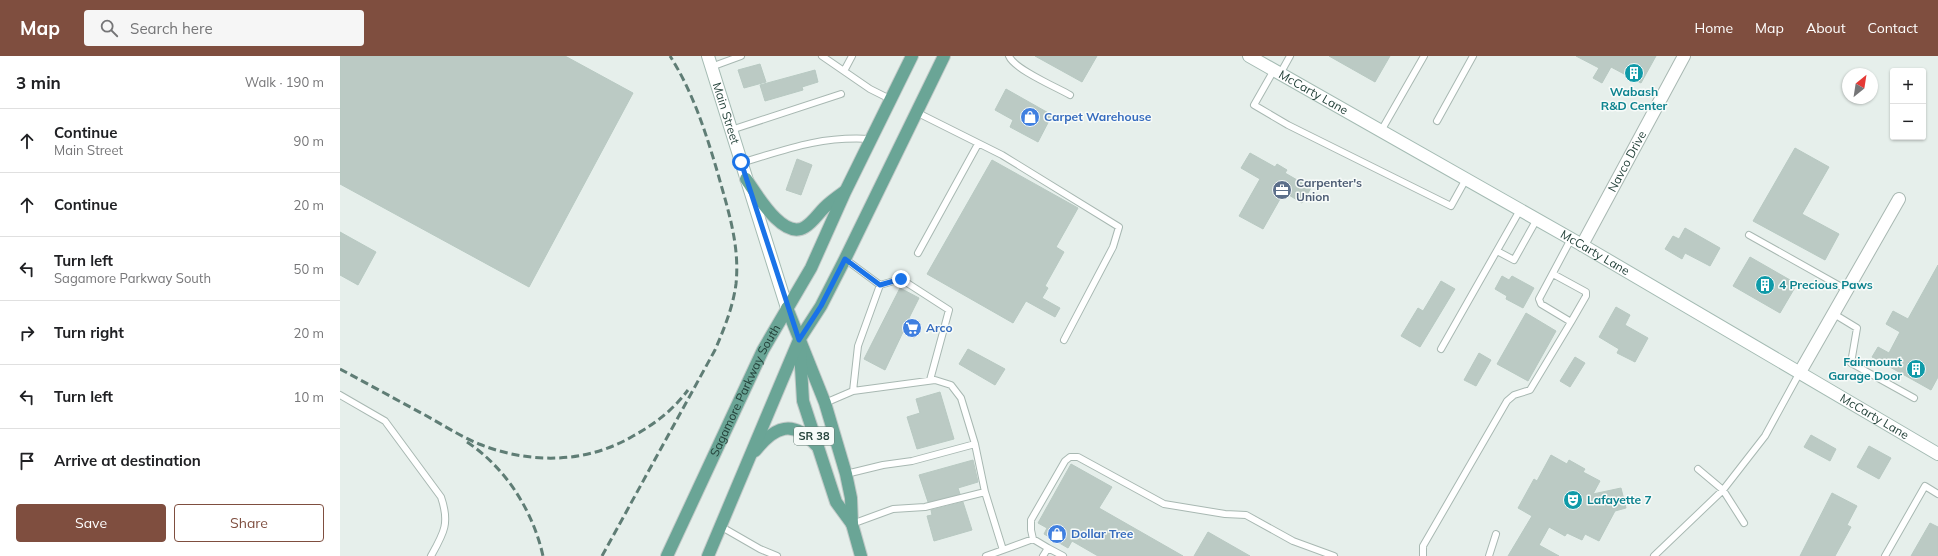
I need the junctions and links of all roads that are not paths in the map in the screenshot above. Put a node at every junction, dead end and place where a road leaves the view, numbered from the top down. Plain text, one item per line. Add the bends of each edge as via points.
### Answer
1 (741, 56) edge
2 (822, 56) edge
3 (852, 56) edge
4 (912, 56) edge
5 (944, 56) edge
6 (1009, 56) edge
7 (1249, 56) edge
8 (1290, 56) edge
9 (1424, 56) edge
10 (1473, 56) edge
11 (1684, 56) edge
12 (709, 61) edge
13 (844, 71) junction
14 (1277, 72) junction
15 (841, 94) dead end
16 (1070, 95) dead end
17 (890, 99) junction
18 (916, 112) junction
19 (1437, 121) dead end
20 (731, 130) junction
21 (1381, 131) junction
22 (870, 139) junction
23 (978, 144) junction
24 (741, 162) junction
25 (746, 179) junction
26 (1466, 179) junction
27 (845, 192) junction
28 (1899, 199) dead end
29 (1520, 210) junction
30 (1537, 220) junction
31 (1749, 235) dead end
32 (1577, 242) junction
33 (1497, 251) junction
34 (918, 253) dead end
35 (845, 259) junction
36 (1553, 274) junction
37 (880, 285) junction
38 (1847, 290) junction
39 (787, 308) junction
40 (1834, 314) junction
41 (1571, 322) junction
42 (799, 340) junction
43 (1064, 340) dead end
44 (1441, 349) dead end
45 (1800, 372) junction
46 (930, 380) junction
47 (853, 391) junction
48 (340, 395) edge
49 (1914, 398) dead end
50 (825, 402) junction
51 (975, 444) junction
52 (818, 447) junction
53 (1938, 454) edge
54 (749, 460) junction
55 (1698, 469) dead end
56 (846, 474) junction
57 (1723, 490) junction
58 (985, 492) junction
59 (1938, 494) edge
60 (1744, 523) dead end
61 (852, 524) junction
62 (720, 526) junction
63 (1496, 534) dead end
64 (1033, 539) junction
65 (1048, 548) junction
66 (760, 549) junction
67 (1004, 550) junction
68 (431, 556) edge
69 (667, 556) edge
70 (708, 556) edge
71 (756, 556) edge
72 (777, 556) edge
73 (861, 556) edge
74 (986, 556) edge
75 (1043, 556) edge
76 (1063, 556) edge
77 (1334, 556) edge
78 (1424, 556) edge
79 (1489, 556) edge
80 (1654, 556) edge
81 (1885, 556) edge

1 - 12 lane
2 - 13 lane
3 - 13 lane
4 - 17 main road, Sagamore Parkway South
5 - 18 main road
6 - 16 lane via 1019,67
7 - 14 main road, McCarty Lane
8 - 14 lane
9 - 21 lane
10 - 19 lane
11 - 32 main road, Navco Drive
12 - 20 main road, Main Street
13 - 17 lane
14 - 21 main road, McCarty Lane
14 - 26 lane via 1254,105 1288,125 1451,206
15 - 20 lane
17 - 22 main road, Sagamore Parkway South
18 - 23 lane
18 - 35 main road
20 - 24 main road, Main Street
21 - 26 main road, McCarty Lane
22 - 24 lane via 846,137 809,142
22 - 27 main road, Sagamore Parkway South
23 - 34 lane
23 - 43 lane via 1002,155 1119,227 1113,247
24 - 25 main road, Main Street
25 - 27 main road via 773,216 785,227 796,230 810,223 825,207
25 - 39 main road, Main Street
26 - 29 main road, McCarty Lane
27 - 39 main road, Sagamore Parkway South via 811,268
28 - 38 main road
29 - 30 main road, McCarty Lane
29 - 33 lane
30 - 32 main road, McCarty Lane
30 - 33 lane via 1514,260
31 - 38 lane
32 - 36 lane
32 - 45 main road, McCarty Lane
33 - 44 lane
35 - 37 lane
35 - 42 main road via 821,306
36 - 41 lane via 1539,299 1541,304
36 - 41 lane via 1586,292
37 - 46 lane via 901,279 949,310
37 - 47 lane via 858,346
38 - 40 main road
39 - 42 main road, SR 38
39 - 69 main road, Sagamore Parkway South via 763,350
40 - 45 main road
40 - 49 lane via 1857,328 1851,363
41 - 78 lane via 1530,390 1514,395 1507,402 1423,546
42 - 50 main road, SR 38
42 - 52 main road, SR 38 via 801,392
42 - 54 main road
45 - 53 main road, McCarty Lane
45 - 57 lane via 1765,436
46 - 47 lane
46 - 51 lane via 951,385 961,398
47 - 50 lane
48 - 68 lane via 385,421 441,497 446,511 446,521 443,534
50 - 56 main road, SR 38
51 - 56 lane via 912,461
51 - 58 lane
52 - 54 main road via 802,431 779,429
52 - 61 main road, SR 38 via 836,502
54 - 62 main road
55 - 57 lane
56 - 61 main road, SR 38 via 851,498
57 - 60 lane
57 - 80 lane
58 - 61 lane via 925,506 893,509
58 - 67 lane
59 - 81 lane via 1925,486
61 - 73 main road, SR 38
62 - 66 lane
62 - 70 main road
63 - 79 lane
64 - 65 lane
64 - 67 lane
64 - 77 lane via 1031,520 1065,461 1070,457 1078,457 1164,504 1246,515 1293,541
65 - 75 lane
65 - 76 lane
66 - 71 lane
66 - 72 lane
67 - 74 lane

